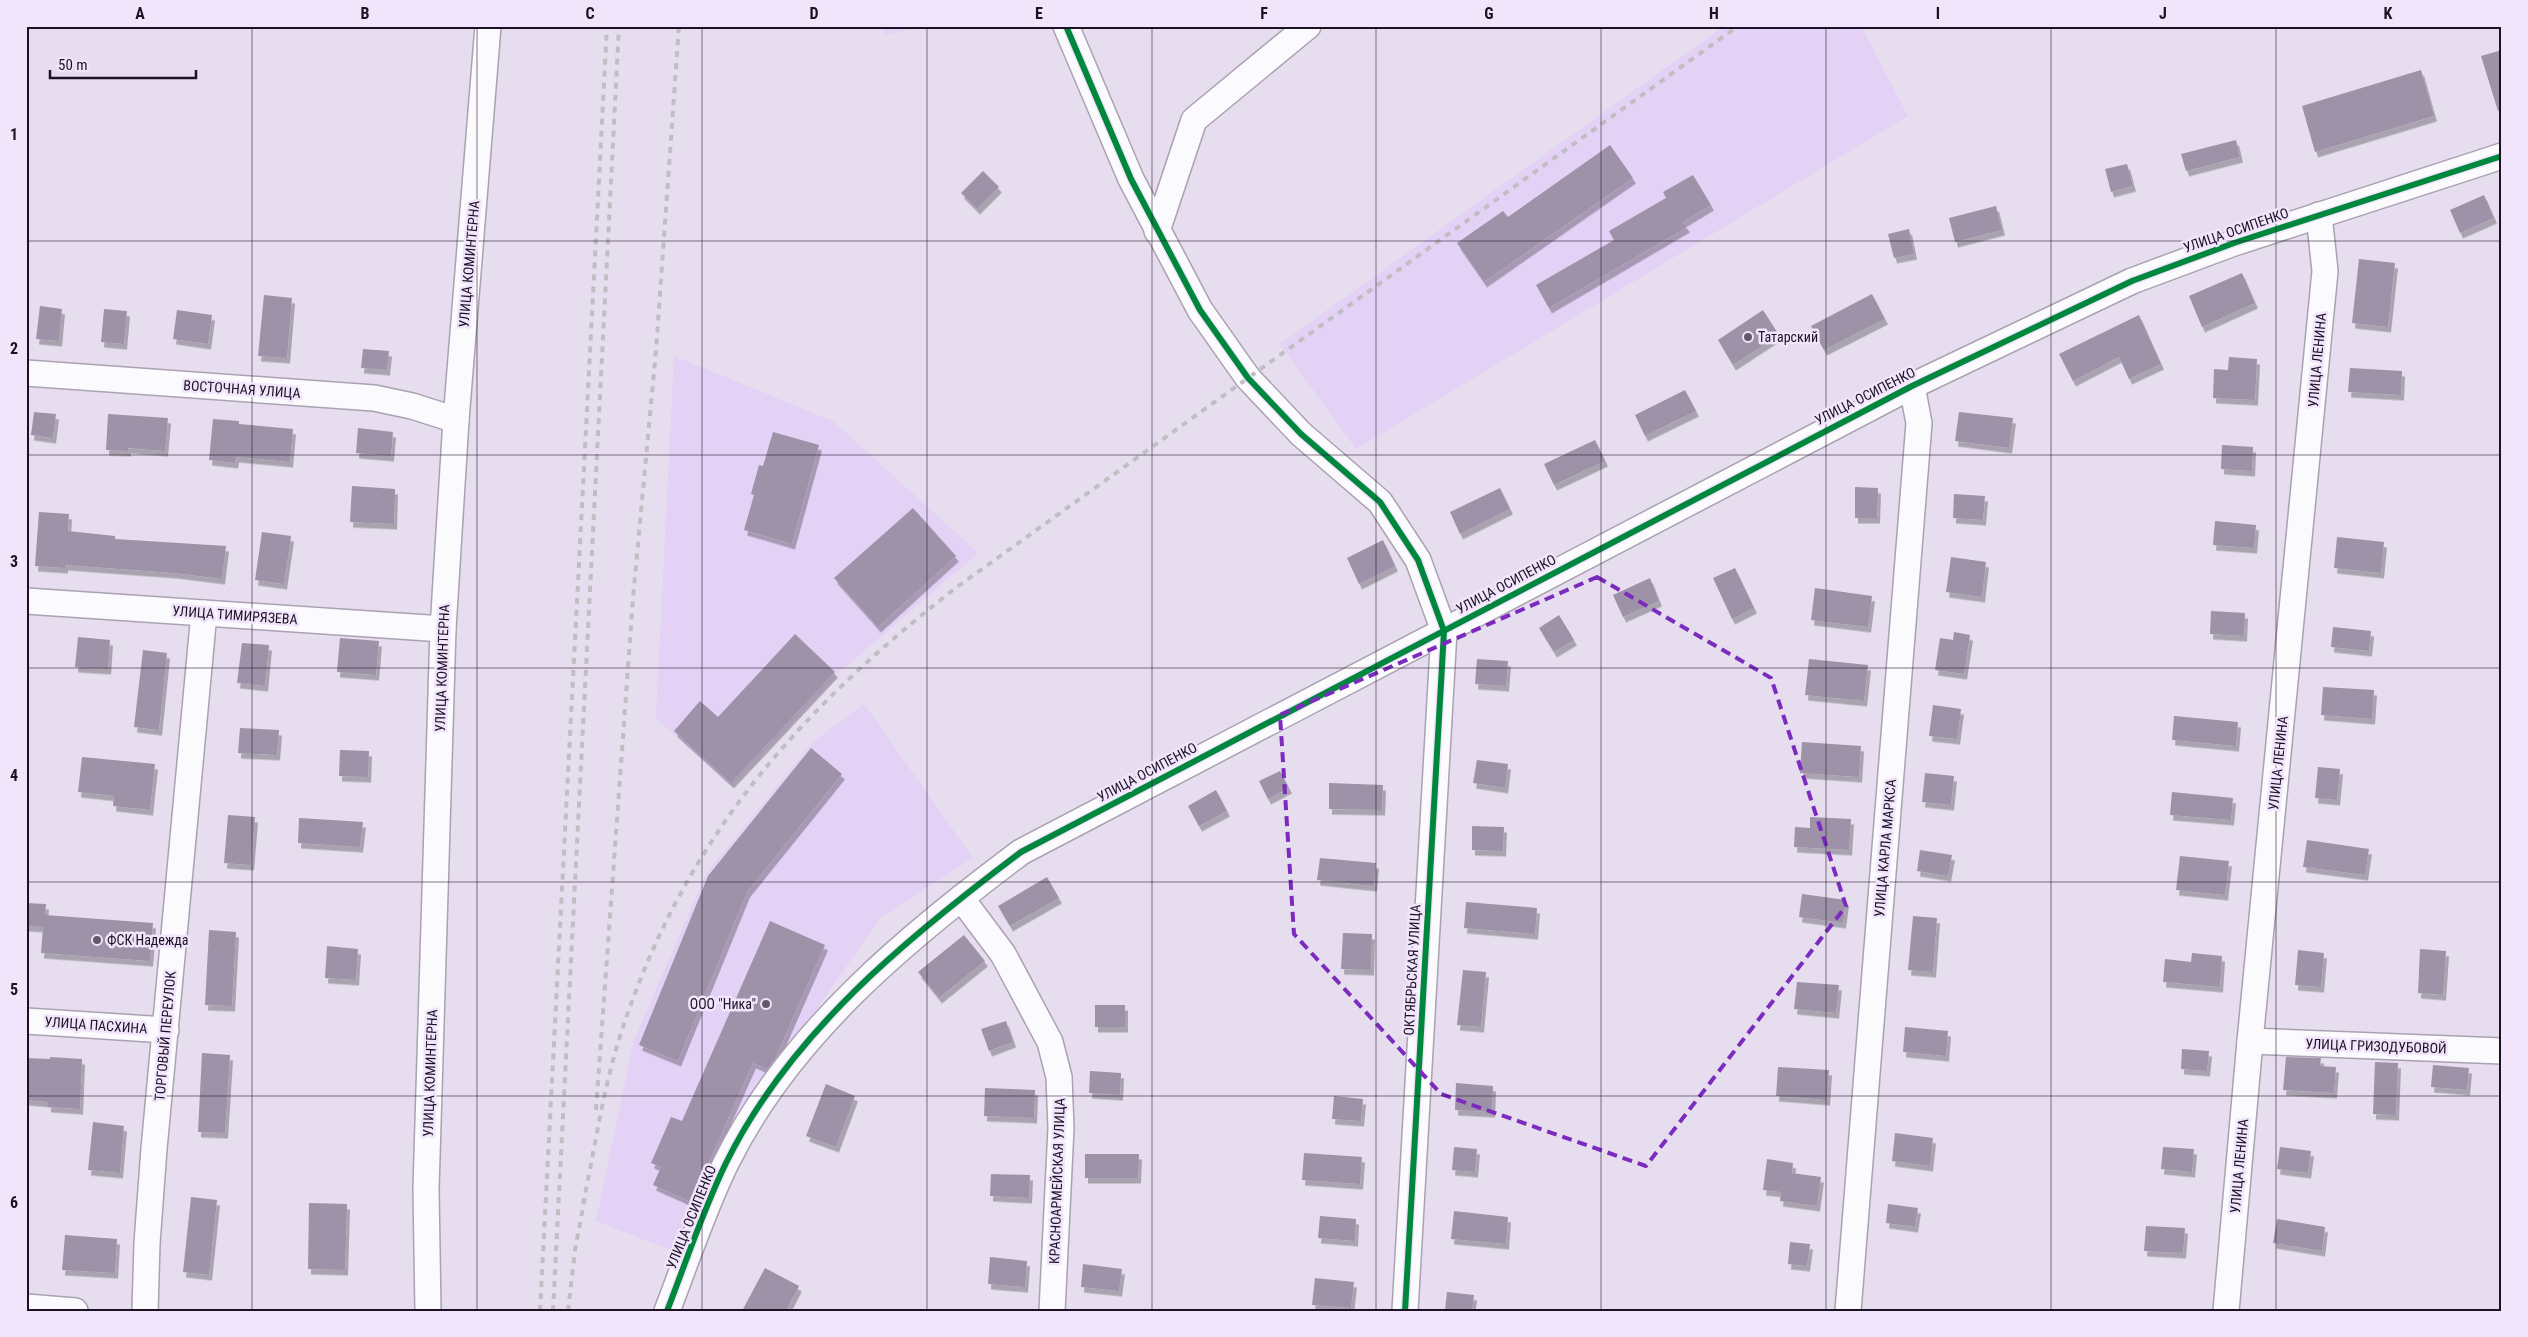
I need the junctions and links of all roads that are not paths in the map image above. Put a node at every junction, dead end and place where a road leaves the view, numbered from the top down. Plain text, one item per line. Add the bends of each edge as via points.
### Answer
1 (488, 26) edge
2 (1066, 26) edge
3 (1308, 26) edge
4 (2502, 156) edge
5 (2319, 215) junction
6 (1157, 231) junction
7 (26, 373) edge
8 (1912, 386) junction
9 (456, 420) junction
10 (26, 601) edge
11 (204, 613) junction
12 (443, 629) junction
13 (1444, 631) junction
14 (961, 898) junction
15 (26, 1021) edge
16 (166, 1030) junction
17 (2250, 1042) junction
18 (2502, 1051) edge
19 (26, 1306) edge
20 (75, 1311) edge
21 (145, 1311) edge
22 (428, 1311) edge
23 (667, 1311) edge
24 (1052, 1311) edge
25 (1406, 1311) edge
26 (1848, 1311) edge
27 (2226, 1311) edge

1 - 9 street, УЛИЦА КОМИНТЕРНА
2 - 6 street via 1131,179
3 - 6 street via 1194,120
4 - 5 street, УЛИЦА ОСИПЕНКО
5 - 8 street, УЛИЦА ОСИПЕНКО via 2132,281
5 - 17 street, УЛИЦА ЛЕНИНА via 2324,289
6 - 13 street via 1200,310 1248,378 1301,434 1380,502 1418,560
7 - 9 street, ВОСТОЧНАЯ УЛИЦА via 374,398
8 - 13 street, УЛИЦА ОСИПЕНКО
8 - 26 street, УЛИЦА КАРЛА МАРКСА via 1919,423
9 - 12 street, УЛИЦА КОМИНТЕРНА
10 - 11 street, УЛИЦА ТИМИРЯЗЕВА
11 - 12 street, УЛИЦА ТИМИРЯЗЕВА
11 - 16 street, ТОРГОВЫЙ ПЕРЕУЛОК
12 - 22 street, УЛИЦА КОМИНТЕРНА via 426,1188
13 - 14 street, УЛИЦА ОСИПЕНКО via 1021,852
13 - 25 street, ОКТЯБРЬСКАЯ УЛИЦА
14 - 23 street, УЛИЦА ОСИПЕНКО via 837,1008 758,1107 726,1163
14 - 24 street, КРАСНОАРМЕЙСКАЯ УЛИЦА via 1003,954 1050,1042 1059,1077 1061,1128
15 - 16 street, УЛИЦА ПАСХИНА
16 - 21 street, ТОРГОВЫЙ ПЕРЕУЛОК via 148,1225
17 - 18 street, УЛИЦА ГРИЗОДУБОВОЙ
17 - 27 street, УЛИЦА ЛЕНИНА
19 - 20 street

